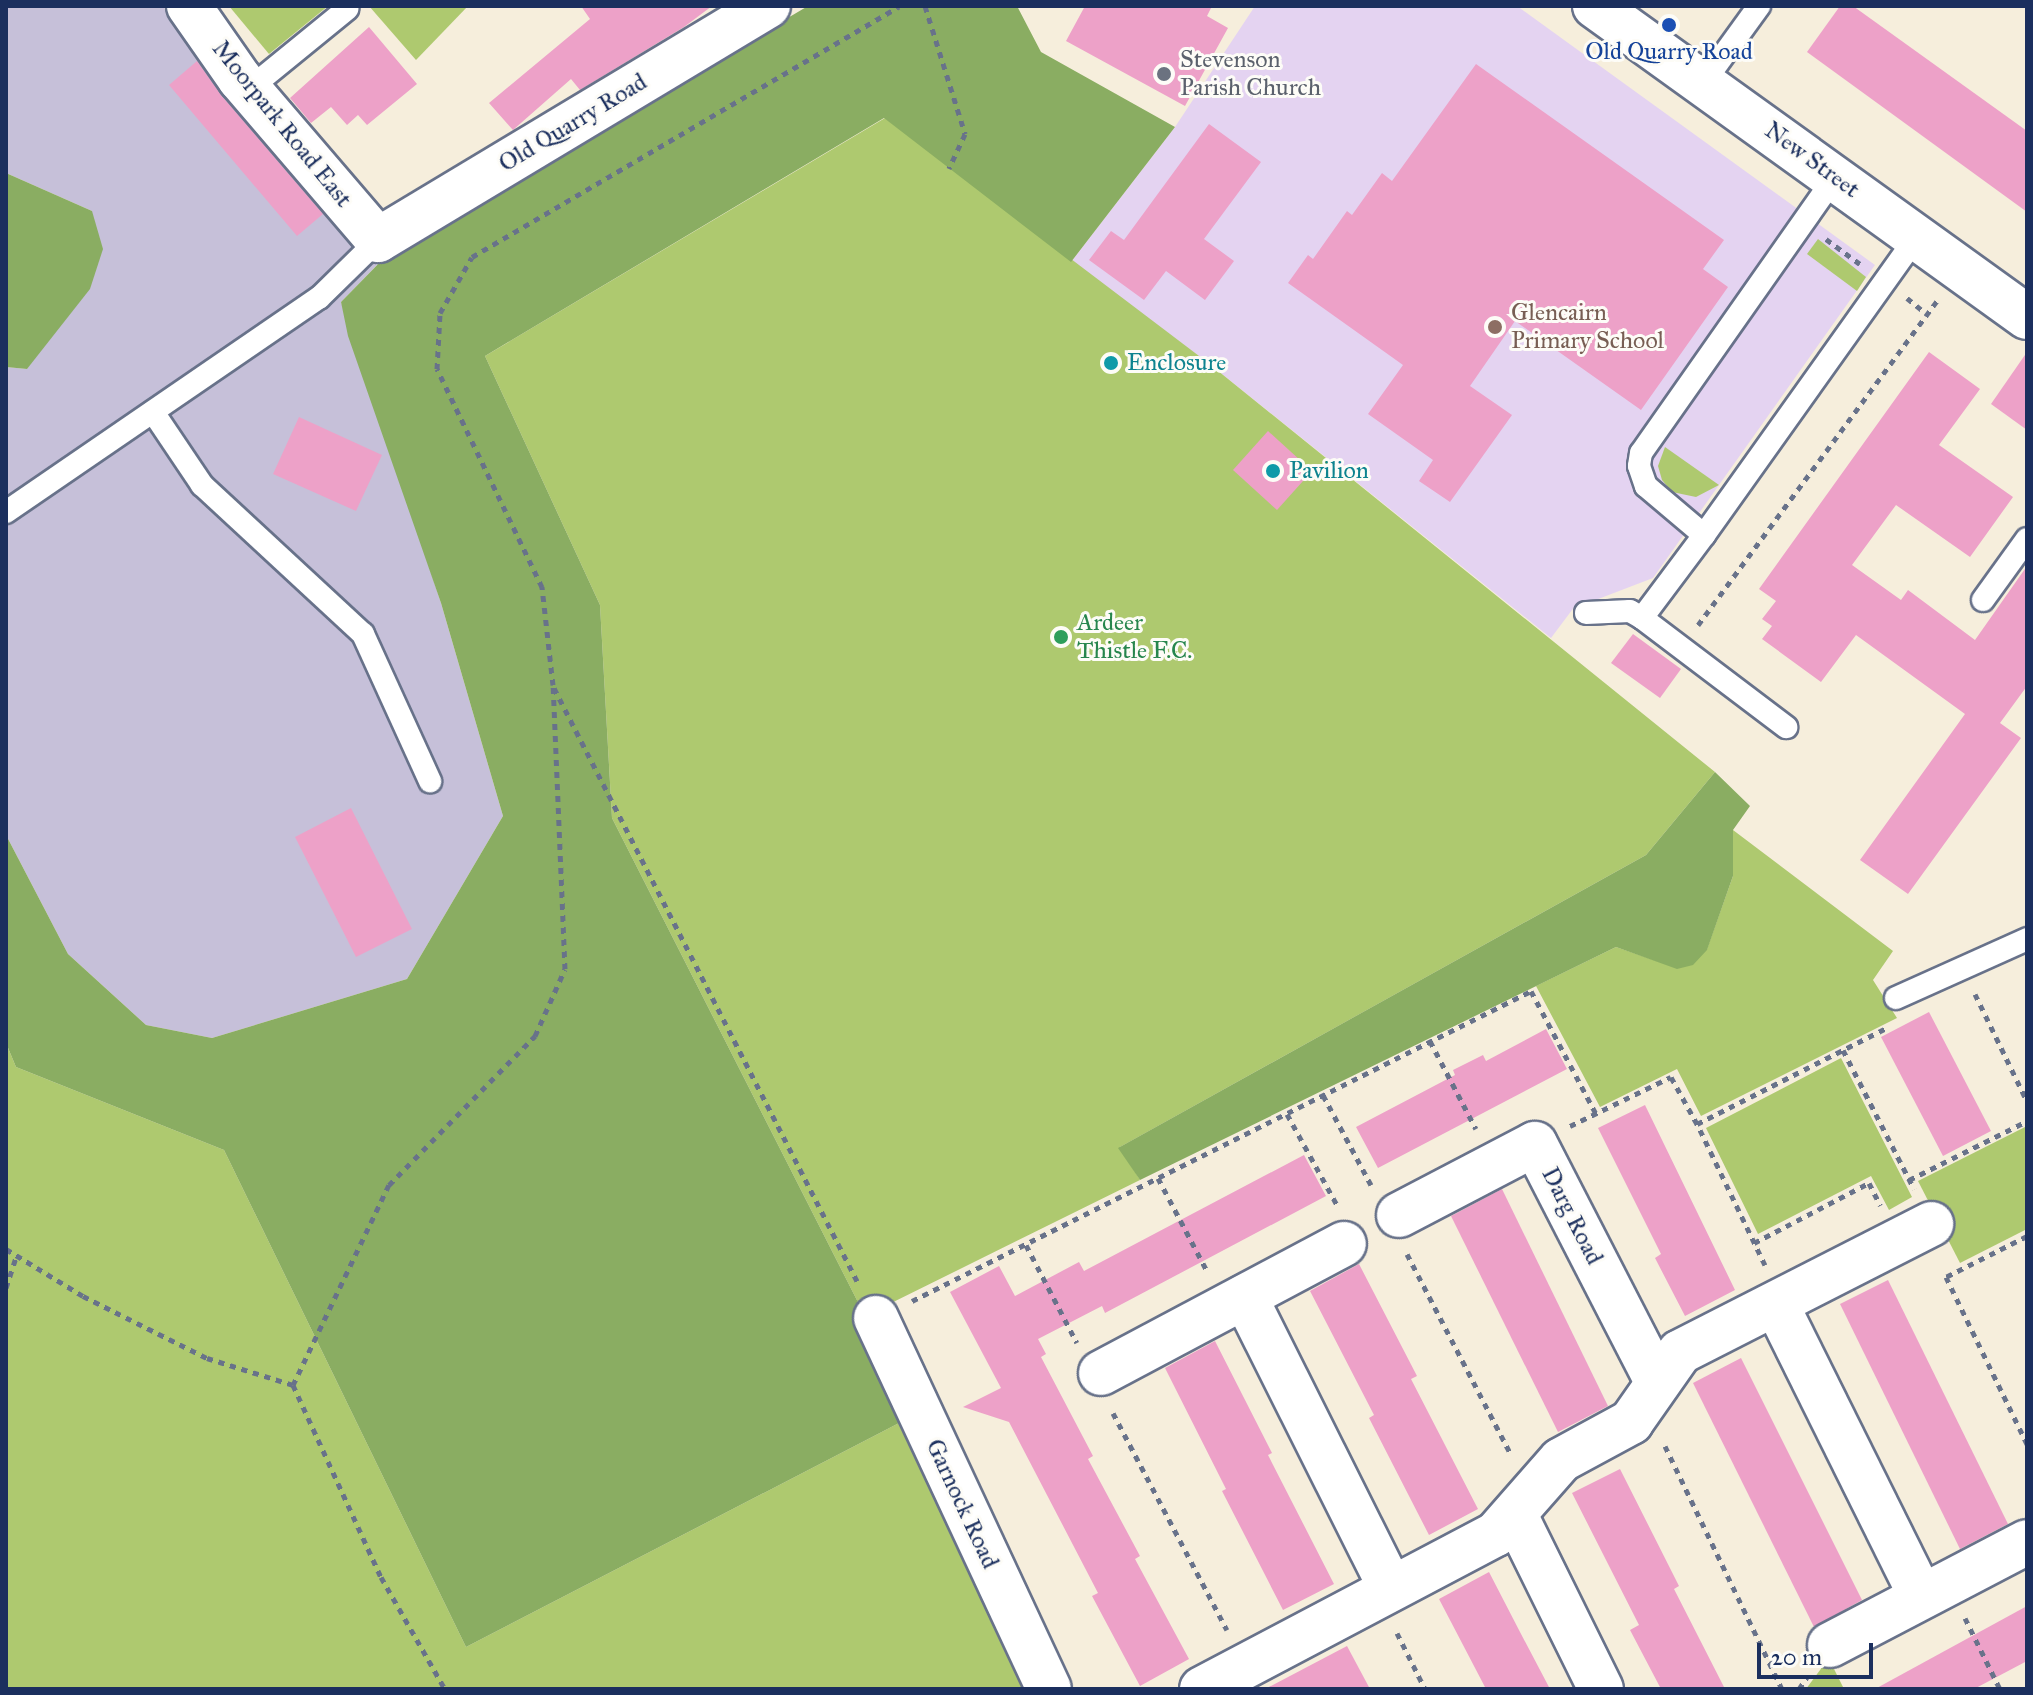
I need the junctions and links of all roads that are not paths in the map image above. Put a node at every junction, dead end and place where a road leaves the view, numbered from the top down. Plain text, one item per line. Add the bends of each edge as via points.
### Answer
1 (189, 6) edge
2 (768, 6) edge
3 (1595, 6) edge
4 (1759, 6) edge
5 (347, 9) dead end
6 (1704, 82) junction
7 (249, 89) junction
8 (1835, 177) junction
9 (1917, 236) junction
10 (378, 240) junction
11 (2027, 317) edge
12 (153, 412) junction
13 (6, 512) edge
14 (1704, 535) junction
15 (2027, 539) edge
16 (1983, 600) dead end
17 (1586, 613) dead end
18 (1642, 618) junction
19 (1786, 727) dead end
20 (430, 781) dead end
21 (2027, 939) edge
22 (1896, 998) dead end
23 (1926, 1213) road end
24 (1393, 1219) road end
25 (1342, 1227) road end
26 (1235, 1302) junction
27 (1776, 1304) junction
28 (876, 1318) road end
29 (1097, 1376) road end
30 (1650, 1392) junction
31 (1523, 1505) junction
32 (2027, 1542) edge
33 (1934, 1590) junction
34 (1385, 1593) junction
35 (1830, 1645) dead end
36 (1229, 1680) edge
37 (1049, 1689) edge
38 (1601, 1689) edge

1 - 7 street, Moorpark Road East
2 - 10 street, Old Quarry Road
3 - 6 street, New Street
4 - 6 lane
5 - 7 lane
6 - 8 street, New Street
7 - 10 street, Moorpark Road East
8 - 9 street, New Street
8 - 14 lane via 1641,453 1646,486
9 - 11 street, New Street
9 - 14 lane
10 - 12 lane via 319,298
12 - 13 lane
12 - 20 lane via 202,485 363,634
14 - 18 lane
15 - 16 lane
17 - 18 lane via 1630,611
18 - 19 lane
21 - 22 lane
23 - 27 street
24 - 30 street, Darg Road via 1535,1144
25 - 26 street
26 - 29 street
26 - 34 street
27 - 30 street via 1680,1352
27 - 33 street
28 - 37 street, Garnock Road
30 - 31 street via 1631,1422 1561,1460
31 - 34 street via 1496,1534
31 - 38 street
32 - 33 street
33 - 35 street
34 - 36 street

